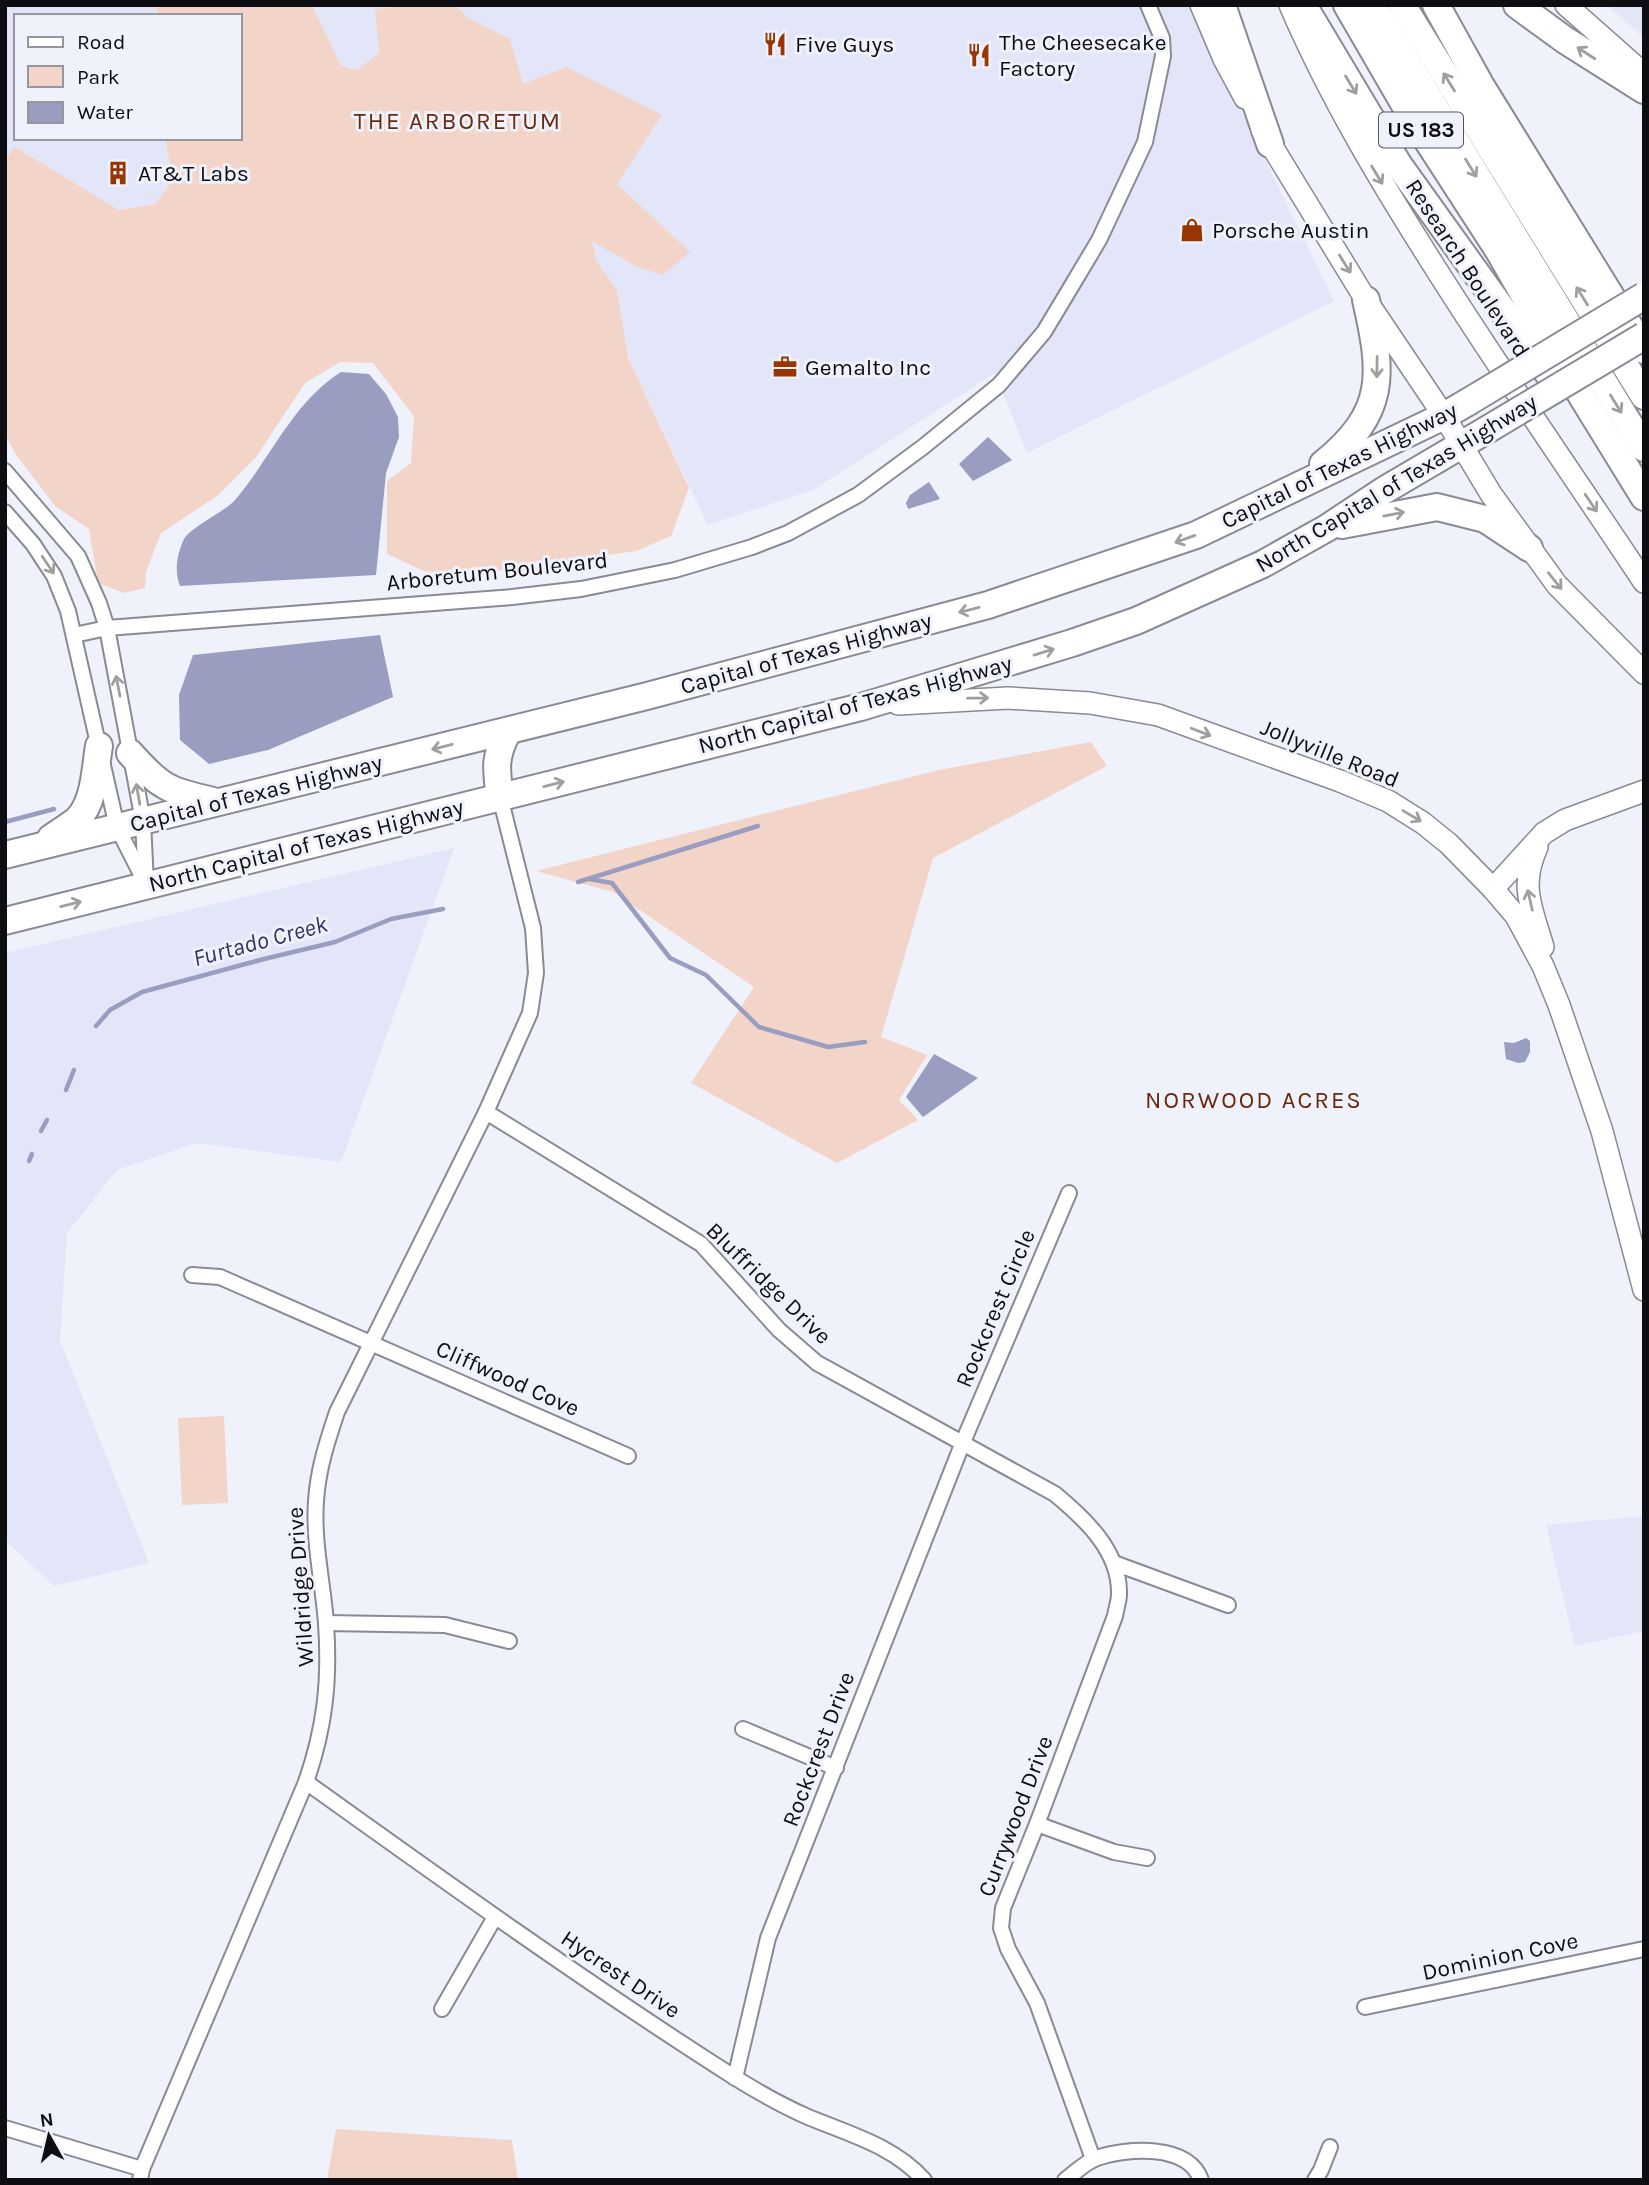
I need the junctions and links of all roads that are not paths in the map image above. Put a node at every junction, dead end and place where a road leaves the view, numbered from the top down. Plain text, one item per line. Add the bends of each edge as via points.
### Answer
1 (1148, 5) edge
2 (1201, 5) edge
3 (1222, 5) edge
4 (1290, 5) edge
5 (1303, 5) edge
6 (1347, 5) edge
7 (1372, 5) edge
8 (1402, 5) edge
9 (1436, 5) edge
10 (1517, 5) edge
11 (1566, 5) edge
12 (1644, 74) edge
13 (1644, 90) edge
14 (1270, 144) junction
15 (1644, 296) edge
16 (1366, 300) junction
17 (1644, 336) edge
18 (1644, 350) edge
19 (1644, 396) edge
20 (1468, 402) joint
21 (1444, 416) junction
22 (1608, 439) junction
23 (1459, 445) junction
24 (1644, 448) edge
25 (5, 471) edge
26 (1292, 489) junction
27 (1644, 498) edge
28 (5, 512) edge
29 (1327, 528) junction
30 (1529, 548) junction
31 (1644, 582) edge
32 (107, 628) junction
33 (75, 635) junction
34 (1644, 673) edge
35 (861, 707) junction
36 (508, 731) junction
37 (99, 746) junction
38 (131, 753) junction
39 (1644, 791) edge
40 (500, 797) junction
41 (218, 802) junction
42 (143, 821) junction
43 (117, 827) junction
44 (1544, 833) junction
45 (38, 847) junction
46 (5, 855) edge
47 (146, 884) junction
48 (1493, 889) junction
49 (5, 920) edge
50 (1543, 966) junction
51 (486, 1112) junction
52 (1069, 1193) dead end
53 (192, 1275) dead end
54 (1644, 1290) edge
55 (370, 1342) junction
56 (962, 1442) junction
57 (628, 1456) dead end
58 (1114, 1563) junction
59 (1228, 1605) dead end
60 (326, 1623) junction
61 (509, 1641) dead end
62 (743, 1729) dead end
63 (836, 1768) junction
64 (306, 1782) junction
65 (1037, 1824) junction
66 (1147, 1858) dead end
67 (495, 1917) junction
68 (1644, 1949) edge
69 (1366, 2007) dead end
70 (442, 2009) dead end
71 (735, 2078) junction
72 (5, 2129) edge
73 (1330, 2147) dead end
74 (1093, 2159) junction
75 (141, 2174) edge
76 (924, 2180) edge
77 (1065, 2180) edge
78 (1201, 2180) edge
79 (1315, 2180) edge

1 - 32 street, Arboretum Boulevard via 1162,38 1163,56 1148,131 1124,191 1085,264 1044,332 999,385 858,495 752,547 675,570 581,589
2 - 14 main road
3 - 14 highway
4 -> 31 main road, Research Boulevard via 1356,139 1403,217
5 -> 22 highway via 1398,164 1577,413
6 - 22 highway, US 183
7 -> 24 highway
19 -> 8 highway
9 - 18 highway, US 183
13 -> 10 highway
11 - 12 main road
14 -> 16 main road
15 - 20 highway, North Capital of Texas Highway, bridge
16 - 21 main road
16 -> 26 highway via 1377,358 1372,405 1344,447
17 - 23 highway, North Capital of Texas Highway, bridge
20 - 21 highway, Capital of Texas Highway
21 - 23 main road
21 - 26 highway, Capital of Texas Highway
22 - 27 highway, US 183
23 - 29 highway, North Capital of Texas Highway
23 - 30 main road
25 - 32 street via 78,556
26 -> 36 highway, Capital of Texas Highway via 1196,535 988,605
28 -> 33 street via 54,576
29 -> 30 highway via 1437,507 1485,519
35 -> 29 highway, North Capital of Texas Highway via 1136,621 1263,564
30 -> 34 main road via 1558,585
32 - 33 street, Arboretum Boulevard
38 -> 32 street
33 - 37 street
40 -> 35 highway, North Capital of Texas Highway
35 -> 48 main road, Jollyville Road via 1008,698 1090,703 1158,715 1388,801 1449,844
36 - 40 highway via 498,750
36 -> 41 highway, Capital of Texas Highway
37 - 43 street
37 - 45 highway via 85,807 78,818
38 - 41 highway via 154,780
42 -> 38 street
39 - 44 main road via 1565,820
40 - 47 highway, North Capital of Texas Highway
40 - 51 street, Wildridge Drive via 533,928 536,973 530,1013
41 - 42 highway, Capital of Texas Highway
42 - 43 highway, Capital of Texas Highway
42 - 47 street
43 - 45 highway
43 - 47 street
44 - 48 main road
50 -> 44 main road via 1544,950 1526,884
45 - 46 highway
49 -> 47 highway, North Capital of Texas Highway
48 - 50 main road, Jollyville Road via 1516,916
50 - 54 main road, Jollyville Road via 1602,1131
51 - 55 street, Wildridge Drive
51 - 56 street, Bluffridge Drive via 701,1244 779,1330 817,1363
52 - 56 street, Rockcrest Circle
53 - 55 street, Cliffwood Cove via 220,1277
55 - 57 street, Cliffwood Cove
55 - 60 street, Wildridge Drive via 321,1459 316,1533
56 - 58 street, Bluffridge Drive via 1055,1494 1086,1520
56 - 63 street, Rockcrest Drive
58 - 59 street
58 - 65 street, Currywood Drive via 1119,1594 1115,1616
60 - 61 street via 445,1625
60 - 64 street, Wildridge Drive via 325,1713
62 - 63 street
63 - 71 street, Rockcrest Drive via 768,1938
64 - 67 street, Hycrest Drive
64 - 75 street, Wildridge Drive
65 - 66 street via 1114,1852
65 - 74 street, Currywood Drive via 1003,1908 1000,1928 1037,2003
67 - 70 street
67 - 71 street, Hycrest Drive
68 - 69 street, Dominion Cove
71 - 76 street, Hycrest Drive via 797,2112 874,2143
72 - 75 street
73 - 79 street
74 - 77 street
74 - 78 street via 1133,2150 1169,2153 1184,2160

